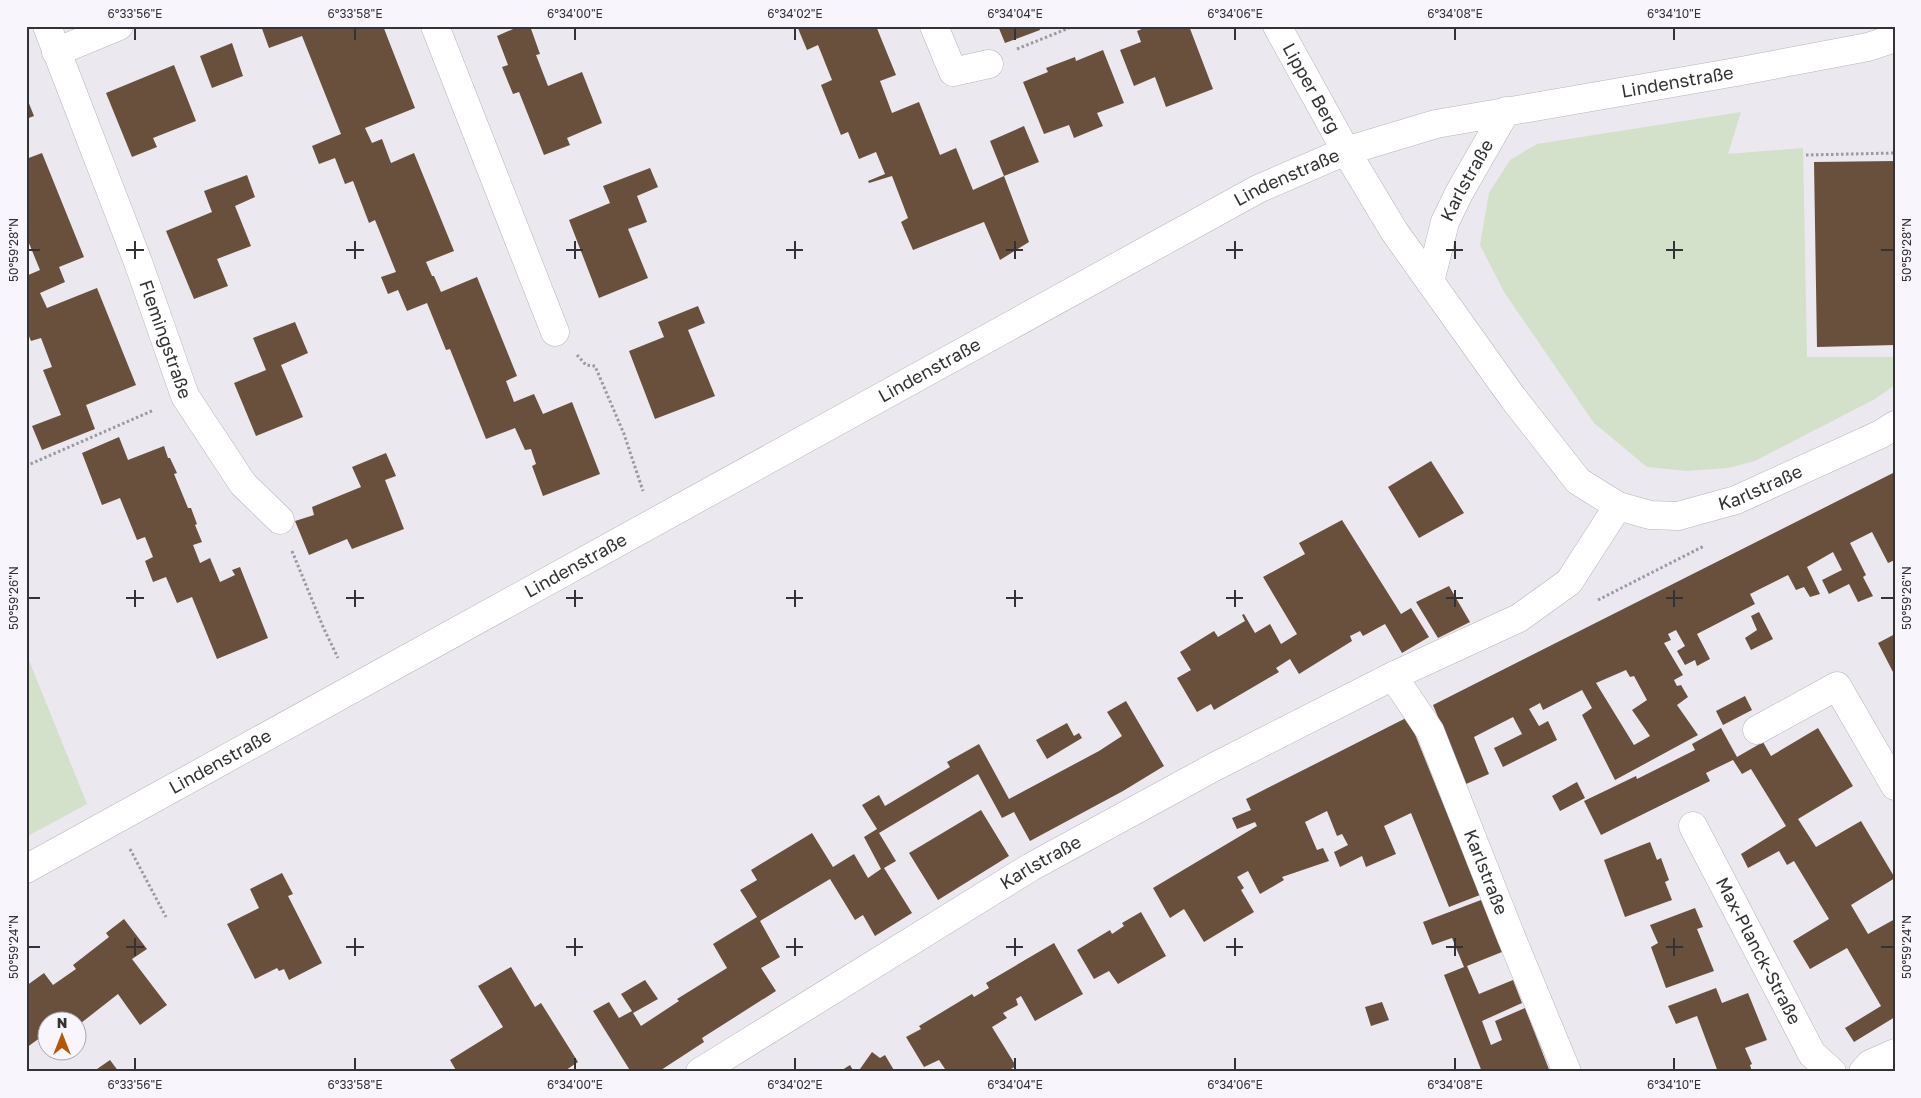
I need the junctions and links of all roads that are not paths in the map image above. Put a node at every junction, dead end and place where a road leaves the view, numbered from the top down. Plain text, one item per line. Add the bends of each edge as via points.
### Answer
1 (47, 26) edge
2 (119, 26) edge
3 (435, 26) edge
4 (934, 26) edge
5 (1277, 26) edge
6 (1895, 38) edge
7 (56, 52) junction
8 (989, 64) road end
9 (1506, 111) junction
10 (1346, 151) junction
11 (1430, 282) junction
12 (555, 332) road end
13 (1895, 425) edge
14 (1618, 506) junction
15 (280, 520) road end
16 (1393, 676) junction
17 (1758, 730) dead end
18 (1895, 786) edge
19 (1692, 826) dead end
20 (26, 868) edge
21 (1895, 1053) edge
22 (700, 1072) edge
23 (1567, 1072) edge
24 (1832, 1072) edge
25 (1863, 1072) edge

1 - 7 street, Flemingstraße
2 - 7 street
3 - 12 street
4 - 8 street via 953,72
5 - 10 street, Lipper Berg
6 - 9 street, Lindenstraße via 1868,47 1736,72
7 - 15 street, Flemingstraße via 138,262 185,396 243,484
9 - 10 street, Lindenstraße via 1436,124
9 - 11 street, Karlstraße via 1458,193 1445,222
10 - 11 street, Karlstraße via 1383,215
10 - 20 street, Lindenstraße via 1258,189
11 - 14 street, Karlstraße via 1513,398 1578,481
13 - 14 street, Karlstraße via 1736,500 1678,516 1650,515
14 - 16 street, Karlstraße via 1569,582 1519,618
16 - 22 street, Karlstraße via 1216,766 1031,867
16 - 23 street, Karlstraße via 1430,731
17 - 18 street via 1837,686
19 - 24 street, Max-Planck-Straße via 1812,1054
21 - 25 street via 1870,1064

